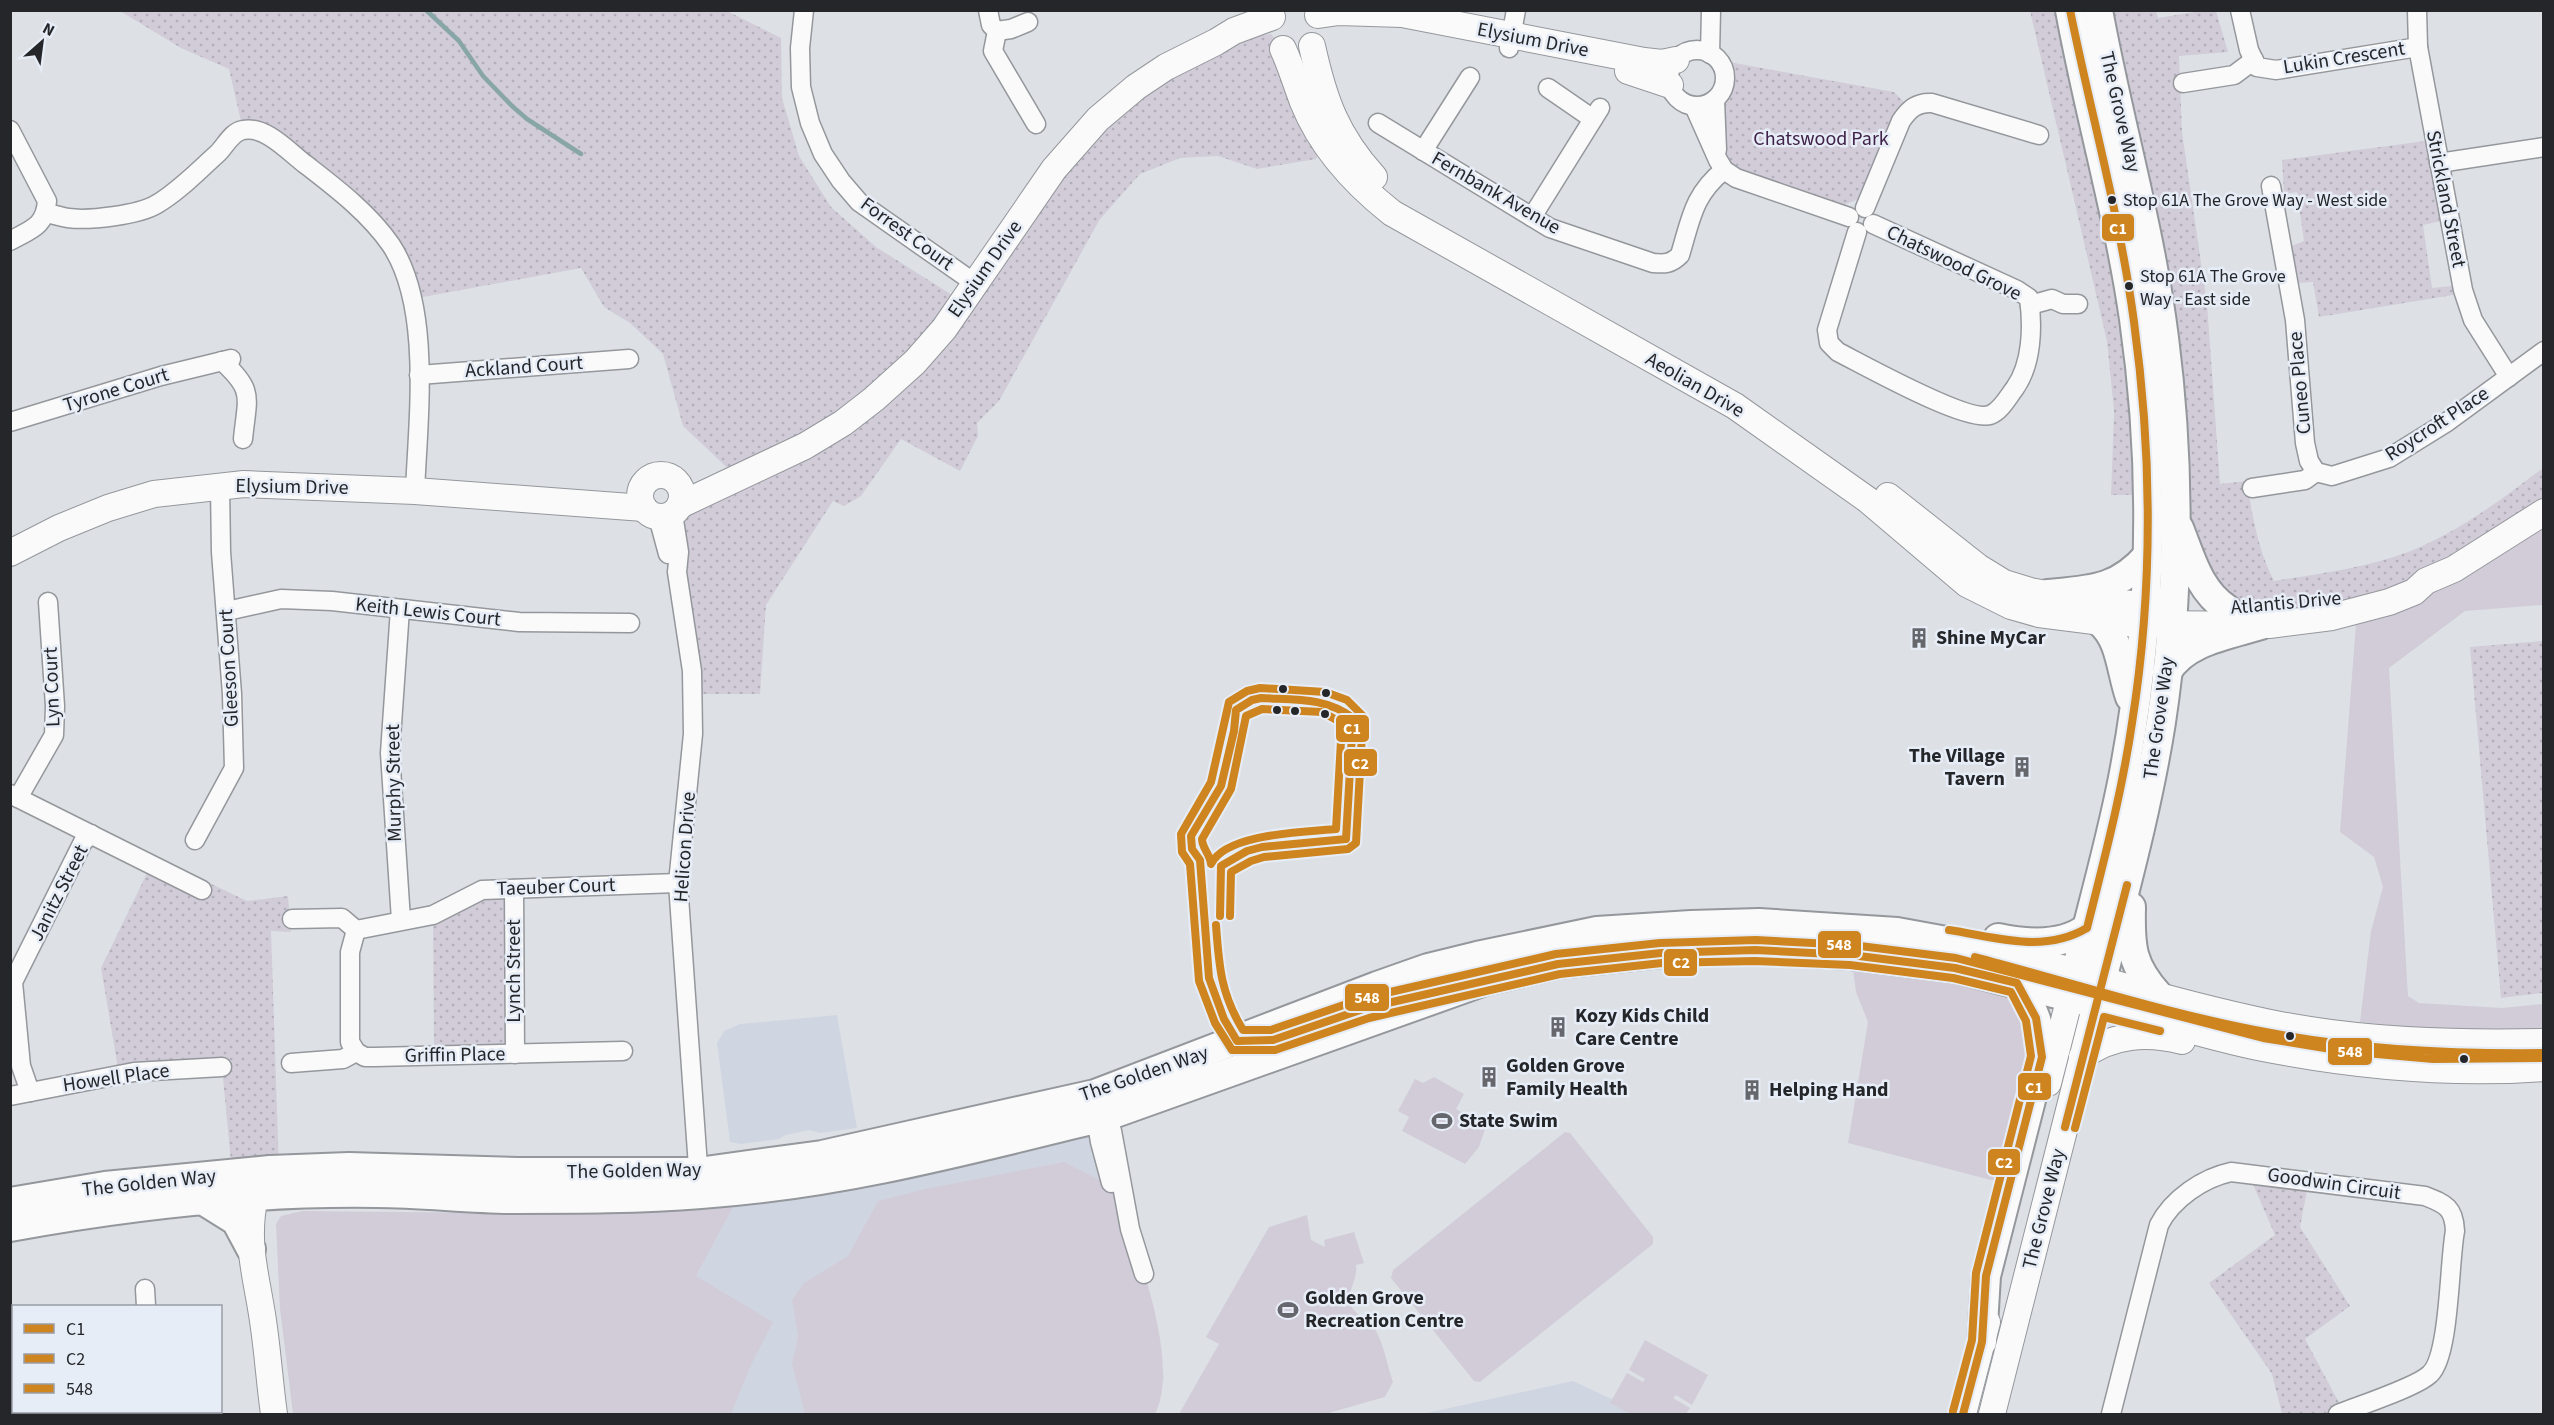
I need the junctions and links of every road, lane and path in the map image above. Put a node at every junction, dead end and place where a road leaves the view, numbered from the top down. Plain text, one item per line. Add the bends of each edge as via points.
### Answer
1 (804, 10) edge
2 (988, 10) edge
3 (1516, 10) edge
4 (1708, 10) edge
5 (2070, 10) edge
6 (2098, 10) edge
7 (2240, 10) edge
8 (2417, 10) edge
9 (1028, 22) dead end
10 (1317, 26) edge
11 (1276, 29) edge
12 (997, 31) junction
13 (1510, 42) junction
14 (2418, 47) junction
15 (2254, 60) junction
16 (1687, 62) junction
17 (1470, 77) dead end
18 (2182, 83) dead end
19 (1548, 88) dead end
20 (1715, 100) junction
21 (1694, 106) junction
22 (1378, 123) dead end
23 (1036, 124) dead end
24 (10, 129) edge
25 (2039, 135) dead end
26 (2544, 147) edge
27 (1423, 150) junction
28 (2439, 163) junction
29 (1721, 165) junction
30 (2271, 186) dead end
31 (46, 213) junction
32 (1532, 217) junction
33 (1861, 220) junction
34 (10, 241) edge
35 (976, 284) junction
36 (2078, 304) dead end
37 (2030, 305) junction
38 (2544, 351) edge
39 (629, 360) dead end
40 (420, 375) junction
41 (2510, 377) junction
42 (10, 422) edge
43 (243, 439) dead end
44 (2316, 472) junction
45 (220, 486) junction
46 (2252, 488) dead end
47 (415, 491) junction
48 (662, 503) junction
49 (2544, 512) edge
50 (2175, 518) junction
51 (10, 553) edge
52 (2148, 555) junction
53 (2426, 581) junction
54 (2048, 594) junction
55 (48, 602) dead end
56 (400, 609) junction
57 (2227, 609) junction
58 (227, 611) junction
59 (2158, 615) junction
60 (2100, 622) junction
61 (630, 623) dead end
62 (2261, 625) junction
63 (2167, 672) junction
64 (2134, 708) junction
65 (14, 796) edge
66 (91, 834) junction
67 (195, 840) dead end
68 (2133, 863) junction
69 (678, 884) junction
70 (514, 889) junction
71 (202, 890) dead end
72 (292, 919) dead end
73 (401, 921) junction
74 (362, 928) junction
75 (2087, 928) junction
76 (1597, 931) junction
77 (1886, 931) junction
78 (1605, 958) junction
79 (2017, 983) junction
80 (2086, 988) junction
81 (2159, 996) junction
82 (2544, 1042) edge
83 (2261, 1048) junction
84 (623, 1051) dead end
85 (356, 1052) junction
86 (1243, 1053) junction
87 (514, 1054) junction
88 (2082, 1057) junction
89 (291, 1063) dead end
90 (222, 1067) dead end
91 (2544, 1068) edge
92 (30, 1092) junction
93 (10, 1096) edge
94 (1099, 1110) junction
95 (270, 1170) junction
96 (700, 1184) junction
97 (205, 1189) junction
98 (255, 1196) junction
99 (10, 1202) edge
100 (10, 1227) edge
101 (251, 1249) junction
102 (1144, 1274) dead end
103 (264, 1328) junction
104 (1982, 1342) junction
105 (274, 1414) edge
106 (1964, 1414) edge
107 (1992, 1414) edge
108 (2111, 1414) edge
109 (2338, 1414) edge

1 - 35 street, Forrest Court via 801,87 823,154 859,202
2 - 12 street
3 - 13 street
4 - 16 street
5 - 52 main road, The Grove Way via 2134,320 2146,437
6 - 50 main road, The Grove Way via 2150,241 2174,440
7 - 15 street, Lukin Crescent
8 - 14 street, Strickland Street
9 - 12 street
10 - 11 street, Elysium Drive via 1303,51 1293,52
10 - 13 street, Elysium Drive via 1358,22
10 - 54 street, Aeolian Drive via 1321,89 1332,117 1373,176 1408,205 1783,421 1836,456 2004,583
11 - 35 street, Elysium Drive via 1216,42 1179,60 1149,78 1098,119 1054,169
11 - 60 street, Aeolian Drive via 1317,132 1365,192 1392,213 1735,406 1868,500 1967,584 2010,606
12 - 23 street via 993,51
13 - 16 street, Elysium Drive via 1629,71
14 - 15 street, Lukin Crescent via 2276,70 2257,67
14 - 28 street, Strickland Street
15 - 18 street via 2234,75
16 - 20 street via 1723,66 1722,91
16 - 21 street via 1680,100
17 - 27 street, Fernbank Avenue
19 - 32 street via 1597,114
20 - 21 street
20 - 29 street
21 - 29 street
22 - 27 street, Fernbank Avenue
24 - 31 street via 47,201
25 - 33 street via 1932,103 1914,106 1901,121
26 - 28 street
27 - 32 street, Fernbank Avenue
28 - 41 street, Strickland Street via 2463,290 2473,320
29 - 32 street, Fernbank Avenue via 1698,199 1680,255 1666,264 1550,228
29 - 33 street, Chatswood Grove via 1736,178
30 - 44 street, Cuneo Place via 2295,320 2305,443
31 - 34 street via 42,223
31 - 40 street via 69,218 107,216 155,206 220,152 231,137 243,130 265,133 343,193 391,245 406,273 415,314
33 - 37 street, Chatswood Grove via 2017,290 2029,298
33 - 37 street, Chatswood Grove via 1827,330 1829,344 1838,352 1954,409 1987,416 1997,412 2026,365
35 - 48 street, Elysium Drive via 929,346 843,423 805,446 736,477
36 - 37 street, Chatswood Grove via 2052,299
38 - 41 street, Roycroft Place
39 - 40 street, Ackland Court
40 - 47 street
41 - 44 street, Roycroft Place via 2389,459 2332,476
42 - 43 street, Tyrone Court via 227,360 247,391
44 - 46 street, Roycroft Place via 2305,480
45 - 47 street, Elysium Drive via 277,484
45 - 51 street, Elysium Drive via 154,494 108,508
45 - 58 street, Gleeson Court
47 - 48 street, Elysium Drive via 586,504
48 - 69 street, Helicon Drive via 679,552 677,572 693,694 689,796
49 - 53 street, Atlantis Drive via 2454,569
50 - 57 main road via 2203,587
50 - 59 main road, The Grove Way
52 - 54 main road via 2114,584
52 - 59 main road, The Grove Way
53 - 57 street, Atlantis Drive via 2408,581 2328,603
53 - 62 street, Atlantis Drive via 2414,592 2342,615
54 - 59 street, Aeolian Drive
55 - 65 street, Lyn Court via 54,735
56 - 58 street, Keith Lewis Court via 282,599
56 - 61 street, Keith Lewis Court via 519,622
56 - 73 street, Murphy Street via 390,753
57 - 59 street, Atlantis Drive
58 - 67 street, Gleeson Court via 234,768
59 - 60 street, Aeolian Drive
59 - 62 street, Atlantis Drive
59 - 63 main road, The Grove Way
59 - 64 main road, The Grove Way
60 - 64 main road via 2112,634
62 - 63 main road via 2187,651 2178,656
63 - 68 main road, The Grove Way
64 - 75 main road, The Grove Way via 2119,798
65 - 66 street
66 - 71 street via 178,873
66 - 92 street, Janitz Street via 83,842 13,982 21,1066
68 - 80 main road, The Grove Way
68 - 81 main road via 2131,948 2141,972
69 - 70 street, Taeuber Court
69 - 96 street, Helicon Drive
70 - 73 street, Taeuber Court via 482,890 433,915
70 - 87 street, Lynch Street
72 - 74 street via 342,918
73 - 74 street, Taeuber Court
74 - 85 street via 350,952 350,1042
75 - 77 main road via 2072,938 2037,942 1950,930
75 - 80 main road, The Grove Way
76 - 77 main road, The Golden Way via 1759,923
76 - 78 main road
76 - 86 main road, The Golden Way via 1428,968 1377,986
77 - 80 main road, The Golden Way via 1979,947
78 - 79 main road, The Golden Way via 1755,950 1851,955 1944,967
78 - 86 main road, The Golden Way via 1558,964 1366,1008
79 - 80 main road, The Golden Way
79 - 104 main road via 2035,1014 2042,1057 1986,1276
80 - 81 street, The Golden Way
80 - 83 street, The Golden Way
80 - 88 street, The Grove Way
80 - 104 street, The Grove Way
81 - 82 street, The Golden Way via 2272,1023 2367,1037 2479,1044
83 - 88 street via 2235,1054 2150,1036 2115,1040
83 - 91 street, The Golden Way via 2433,1070
84 - 87 street, Griffin Place
85 - 87 street, Griffin Place via 365,1057
85 - 89 street, Griffin Place via 343,1059
86 - 94 main road, The Golden Way
88 - 107 street, The Grove Way
90 - 92 street, Howell Place via 134,1072
92 - 93 street, Howell Place
94 - 96 main road, The Golden Way via 910,1164 847,1177
94 - 102 street via 1112,1131 1130,1229
95 - 96 main road, The Golden Way via 349,1167 518,1172
95 - 97 main road, The Golden Way
95 - 98 main road
96 - 98 main road, The Golden Way via 513,1199 376,1193
97 - 98 main road
97 - 99 main road, The Golden Way via 105,1186
97 - 100 main road, The Golden Way via 151,1205
97 - 101 main road via 236,1221
98 - 101 street via 250,1222
98 - 103 street via 265,1222 268,1266
101 - 103 street
103 - 105 street
104 - 106 street, The Grove Way
108 - 109 street, Goodwin Circuit via 2164,1216 2189,1192 2215,1176 2231,1172 2425,1196 2444,1204 2454,1216 2442,1354 2437,1367 2415,1383

